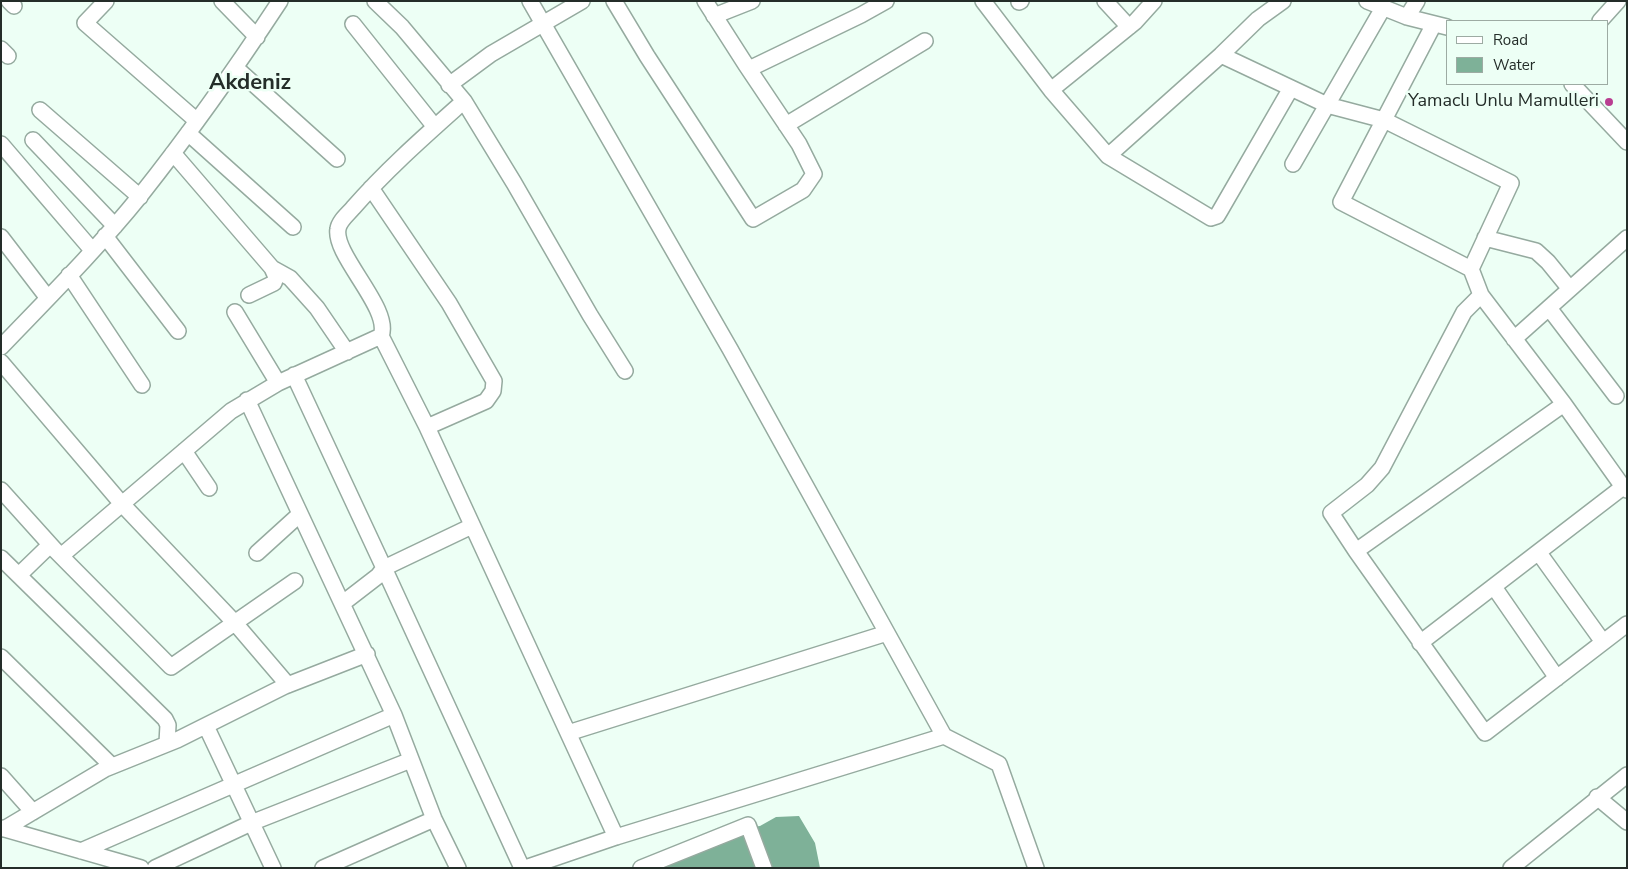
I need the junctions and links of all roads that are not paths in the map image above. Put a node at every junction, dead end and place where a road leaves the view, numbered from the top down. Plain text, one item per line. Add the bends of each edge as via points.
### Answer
1 (106, 1) edge
2 (222, 1) edge
3 (280, 1) edge
4 (375, 1) edge
5 (530, 1) edge
6 (582, 1) edge
7 (614, 1) edge
8 (705, 1) edge
9 (752, 1) edge
10 (886, 1) edge
11 (983, 1) edge
12 (1105, 1) edge
13 (1154, 1) edge
14 (1283, 1) edge
15 (1367, 1) edge
16 (1416, 1) edge
17 (1618, 1) edge
18 (1383, 8) junction
19 (714, 16) junction
20 (1407, 17) junction
21 (1601, 20) edge
22 (542, 23) junction
23 (353, 24) dead end
24 (1440, 26) edge
25 (1129, 27) junction
26 (257, 37) junction
27 (925, 41) dead end
28 (1221, 55) junction
29 (236, 68) junction
30 (749, 70) junction
31 (449, 84) junction
32 (1573, 85) edge
33 (1291, 88) junction
34 (1051, 90) junction
35 (464, 101) junction
36 (1327, 105) junction
37 (40, 110) dead end
38 (1384, 120) junction
39 (197, 121) junction
40 (786, 126) junction
41 (435, 127) junction
42 (188, 134) junction
43 (33, 140) dead end
44 (1627, 142) edge
45 (1, 144) edge
46 (173, 153) junction
47 (1108, 156) junction
48 (337, 159) dead end
49 (1293, 164) dead end
50 (371, 188) junction
51 (140, 197) junction
52 (293, 227) dead end
53 (110, 231) junction
54 (1, 236) edge
55 (1485, 238) junction
56 (1627, 238) edge
57 (92, 250) junction
58 (272, 268) junction
59 (1471, 269) junction
60 (69, 274) junction
61 (1570, 288) junction
62 (249, 295) dead end
63 (1481, 295) junction
64 (48, 298) junction
65 (1548, 308) junction
66 (235, 312) dead end
67 (16, 331) junction
68 (178, 331) dead end
69 (381, 336) junction
70 (1, 339) edge
71 (1514, 339) junction
72 (1, 347) edge
73 (347, 352) junction
74 (1, 362) edge
75 (625, 371) dead end
76 (294, 375) junction
77 (278, 383) junction
78 (142, 385) dead end
79 (1616, 396) dead end
80 (247, 400) junction
81 (1564, 404) junction
82 (427, 427) junction
83 (184, 452) junction
84 (209, 488) dead end
85 (1625, 489) edge
86 (1, 490) edge
87 (122, 504) junction
88 (300, 514) junction
89 (472, 526) junction
90 (50, 544) junction
91 (1356, 551) junction
92 (1539, 552) junction
93 (257, 553) dead end
94 (61, 556) junction
95 (1, 558) edge
96 (384, 568) junction
97 (19, 575) junction
98 (295, 581) dead end
99 (1494, 587) junction
100 (343, 603) junction
101 (235, 623) junction
102 (1627, 624) edge
103 (887, 632) junction
104 (1603, 642) junction
105 (1420, 643) junction
106 (366, 654) junction
107 (1, 657) edge
108 (1557, 678) junction
109 (288, 685) junction
110 (394, 715) junction
111 (206, 726) junction
112 (568, 733) junction
113 (944, 736) junction
114 (168, 744) junction
115 (411, 760) junction
116 (112, 766) junction
117 (1627, 774) edge
118 (1, 776) edge
119 (233, 785) junction
120 (1597, 797) junction
121 (33, 812) junction
122 (434, 819) junction
123 (1627, 822) edge
124 (251, 823) junction
125 (3, 829) edge
126 (616, 837) junction
127 (81, 851) junction
128 (1513, 867) edge
129 (141, 868) edge
130 (155, 868) edge
131 (273, 868) edge
132 (323, 868) edge
133 (458, 868) edge
134 (523, 868) edge
135 (640, 868) edge
136 (764, 868) edge
137 (1036, 868) edge

1 - 39 street via 85,23
2 - 26 street
3 - 26 street
4 - 31 street via 402,27
5 - 22 street
6 - 22 street
7 - 40 street via 753,219 803,190 814,174
8 - 19 street
9 - 19 street
10 - 30 street
11 - 34 street
12 - 25 street
13 - 25 street
14 - 28 street via 1258,19
15 - 18 street
16 - 20 street
17 - 21 street
18 - 20 street
18 - 36 street
19 - 30 street
20 - 24 street
22 - 31 street via 490,54
22 - 103 street via 730,349
23 - 41 street
24 - 38 street
25 - 34 street
26 - 29 street
27 - 40 street
28 - 33 street
28 - 47 street
29 - 39 street
29 - 48 street
30 - 40 street
31 - 35 street
32 - 44 street
33 - 36 street
33 - 47 street via 1217,216 1211,218
34 - 47 street
35 - 41 street
35 - 75 street
36 - 38 street
36 - 49 street
37 - 51 street
38 - 55 street via 1511,183
38 - 59 street via 1341,202
39 - 42 street
41 - 50 street
42 - 46 street
42 - 52 street
43 - 53 street
45 - 57 street
46 - 51 street
46 - 58 street
50 - 69 street via 339,224 337,231 340,243 376,308 383,326
50 - 82 street via 449,303 494,381 493,391 486,401
51 - 53 street
53 - 57 street
53 - 68 street
54 - 64 street
55 - 59 street
55 - 61 street via 1536,252
56 - 61 street
57 - 60 street
58 - 62 street via 276,278 274,283
58 - 73 street via 290,278 317,308
59 - 63 street
60 - 64 street
60 - 78 street
61 - 65 street
63 - 71 street
63 - 91 street via 1464,312 1382,468 1367,485 1331,513
64 - 67 street
65 - 71 street
65 - 79 street
66 - 77 street
67 - 70 street
67 - 72 street
69 - 73 street
69 - 82 street
71 - 81 street
73 - 76 street
74 - 87 street
76 - 77 street
76 - 96 street
77 - 80 street
80 - 83 street
80 - 88 street
81 - 85 street
81 - 91 street
82 - 89 street
83 - 84 street
83 - 87 street
85 - 92 street
86 - 90 street
87 - 94 street
87 - 101 street
88 - 93 street
88 - 100 street
89 - 96 street
89 - 112 street
90 - 94 street
90 - 97 street
91 - 105 street
92 - 99 street
92 - 104 street
94 - 101 street via 171,667
95 - 97 street
96 - 100 street
96 - 134 street
97 - 114 street via 165,719
98 - 101 street
99 - 105 street
99 - 108 street
100 - 106 street
101 - 109 street
102 - 104 street
103 - 112 street
103 - 113 street
104 - 108 street
105 - 108 street via 1485,733
106 - 109 street
106 - 110 street
107 - 116 street
109 - 111 street
110 - 115 street
110 - 119 street
111 - 114 street
111 - 119 street
112 - 126 street
113 - 126 street
113 - 137 street via 999,764
114 - 116 street
115 - 122 street
115 - 124 street
116 - 121 street
117 - 120 street
118 - 121 street
119 - 124 street
119 - 127 street
120 - 123 street
120 - 128 street
121 - 125 street
122 - 132 street
122 - 133 street
124 - 130 street
124 - 131 street
125 - 127 street
126 - 134 street
127 - 129 street
135 - 136 street via 748,825

